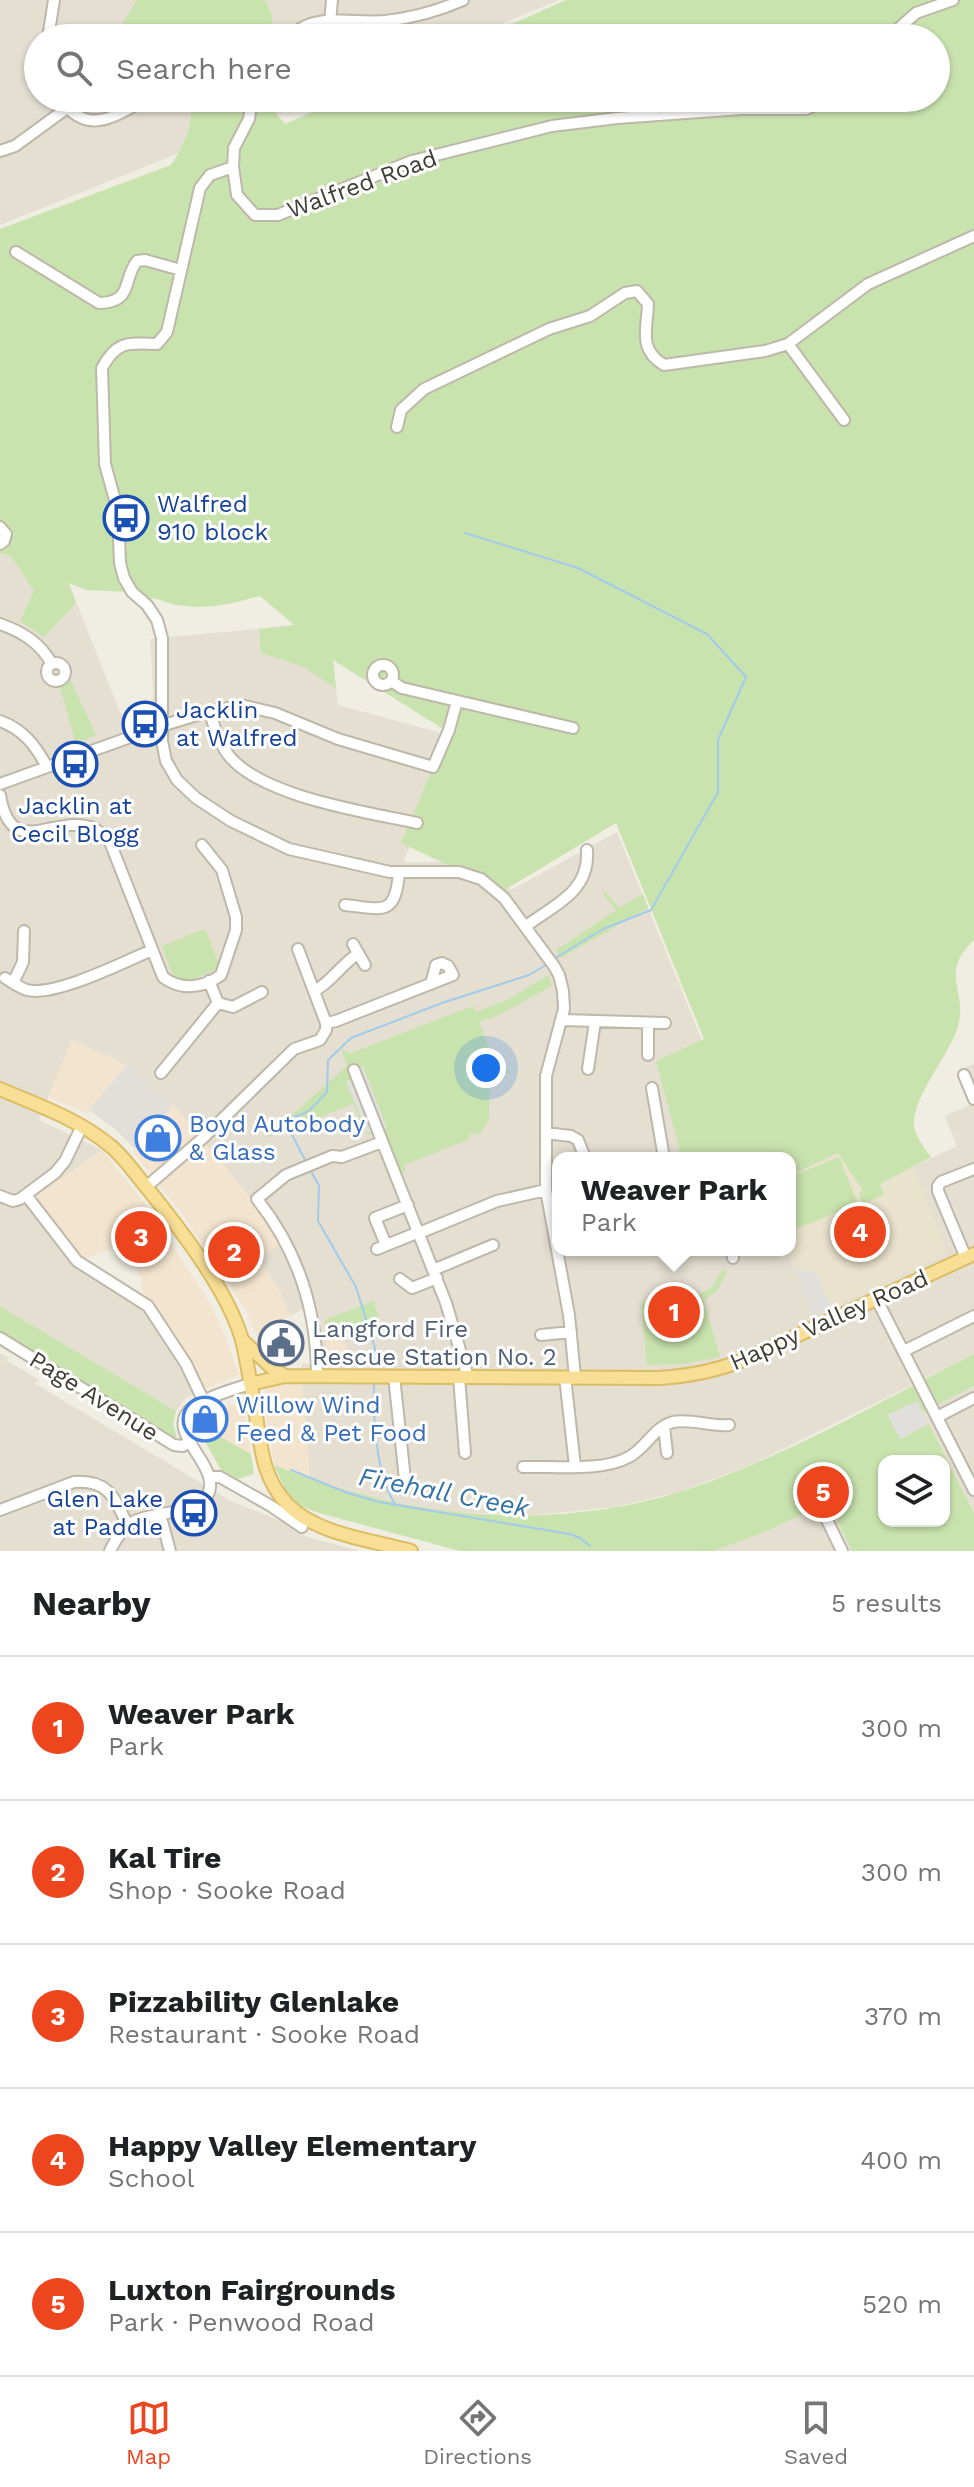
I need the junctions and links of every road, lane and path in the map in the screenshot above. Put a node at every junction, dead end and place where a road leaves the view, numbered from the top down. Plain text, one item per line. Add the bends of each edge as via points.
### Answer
1 (54, 0) edge
2 (332, 0) edge
3 (463, 0) edge
4 (953, 0) edge
5 (330, 22) junction
6 (50, 24) edge
7 (313, 24) edge
8 (904, 24) edge
9 (54, 112) edge
10 (73, 112) edge
11 (123, 112) edge
12 (250, 112) edge
13 (700, 112) edge
14 (0, 151) edge
15 (233, 167) junction
16 (974, 236) edge
17 (16, 252) dead end
18 (181, 270) junction
19 (788, 344) junction
20 (844, 420) dead end
21 (397, 427) dead end
22 (0, 527) edge
23 (0, 544) edge
24 (0, 624) edge
25 (52, 664) dead end
26 (391, 681) dead end
27 (457, 701) junction
28 (210, 711) junction
29 (0, 721) edge
30 (161, 726) junction
31 (573, 728) dead end
32 (47, 767) junction
33 (0, 784) edge
34 (0, 795) edge
35 (417, 823) dead end
36 (202, 845) dead end
37 (587, 850) dead end
38 (399, 873) junction
39 (345, 905) dead end
40 (526, 926) junction
41 (24, 931) dead end
42 (298, 949) dead end
43 (152, 950) junction
44 (365, 965) dead end
45 (209, 981) junction
46 (431, 984) dead end
47 (314, 991) junction
48 (262, 992) dead end
49 (218, 1003) junction
50 (562, 1020) junction
51 (595, 1022) junction
52 (326, 1023) junction
53 (665, 1023) dead end
54 (648, 1024) junction
55 (648, 1055) dead end
56 (588, 1069) dead end
57 (354, 1070) dead end
58 (161, 1073) dead end
59 (964, 1075) dead end
60 (652, 1088) dead end
61 (0, 1089) edge
62 (974, 1099) edge
63 (82, 1126) junction
64 (546, 1133) junction
65 (382, 1142) junction
66 (583, 1152) edge
67 (663, 1152) edge
68 (974, 1169) edge
69 (146, 1187) junction
70 (546, 1190) junction
71 (26, 1195) junction
72 (0, 1196) edge
73 (408, 1205) junction
74 (552, 1214) edge
75 (419, 1232) junction
76 (493, 1245) dead end
77 (559, 1256) edge
78 (970, 1256) edge
79 (435, 1274) junction
80 (400, 1279) dead end
81 (877, 1300) junction
82 (974, 1316) edge
83 (571, 1332) junction
84 (541, 1335) dead end
85 (0, 1338) edge
86 (242, 1340) junction
87 (904, 1351) junction
88 (285, 1376) junction
89 (317, 1376) junction
90 (394, 1376) junction
91 (464, 1377) junction
92 (570, 1377) junction
93 (250, 1384) junction
94 (974, 1398) edge
95 (204, 1402) junction
96 (937, 1417) junction
97 (729, 1425) dead end
98 (664, 1426) junction
99 (189, 1441) junction
100 (465, 1453) dead end
101 (667, 1453) dead end
102 (575, 1466) junction
103 (523, 1467) dead end
104 (210, 1477) junction
105 (406, 1489) dead end
106 (974, 1490) edge
107 (0, 1510) edge
108 (823, 1512) dead end
109 (160, 1514) junction
110 (128, 1526) junction
111 (302, 1527) dead end
112 (110, 1551) edge
113 (170, 1551) edge
114 (411, 1551) edge
115 (842, 1551) edge

1 - 6 street
2 - 5 street
3 - 5 street via 415,16
4 - 8 street via 916,13
5 - 7 street
9 - 14 street via 15,146
10 - 11 street via 95,122
12 - 15 street via 234,148
13 - 15 street, Walfred Road via 552,126 412,161 278,215 255,215 237,195
15 - 18 street via 210,175 200,188
16 - 19 street via 868,284
17 - 18 street via 99,303 125,293 137,261
18 - 30 street via 163,339 117,348 102,368 105,464 118,511 120,563 132,592 157,620 162,638
19 - 20 street
19 - 21 street via 664,365 646,348 648,304 637,291 625,293 590,316 549,329 424,389 401,410
22 - 23 street via 6,534
24 - 25 street via 34,641
26 - 27 street
27 - 28 street via 433,767 325,735 261,708
27 - 31 street
28 - 30 street
28 - 35 street via 221,745 253,775 315,800
29 - 32 street via 36,746
30 - 32 street
30 - 38 street via 166,761 177,780 231,821 289,849
32 - 33 street
34 - 43 street via 3,812 20,830 87,826 110,842
36 - 45 street via 222,870 237,923 224,971
37 - 40 street via 584,875 571,895
38 - 39 street via 391,904 381,909
38 - 40 street via 473,875 504,898
40 - 50 street via 559,975
41 - 43 street via 23,962 9,981 26,990 59,988
42 - 47 street
43 - 45 street via 163,977 173,985
44 - 47 street via 355,949 328,983
45 - 49 street
46 - 52 street
47 - 52 street
48 - 49 street via 233,1007
49 - 58 street
50 - 51 street
50 - 64 street via 546,1076
51 - 54 street
51 - 56 street
52 - 69 street via 320,1040 294,1049
53 - 54 street
54 - 55 street
57 - 65 street
59 - 62 street
60 - 67 street
61 - 63 main road
63 - 69 main road via 110,1145
63 - 71 street via 61,1168
64 - 66 street via 571,1136
64 - 70 street
65 - 73 street
65 - 89 street via 286,1175 257,1199 295,1258 312,1312
68 - 78 street via 938,1186
69 - 86 main road via 213,1281
70 - 74 street
70 - 75 street via 497,1201
71 - 72 street via 13,1201
71 - 95 street via 77,1261 148,1306
73 - 75 street
73 - 75 street via 375,1218 380,1244
75 - 79 street
76 - 79 street
77 - 83 street
78 - 81 main road, Happy Valley Road
79 - 80 street via 412,1288
79 - 91 street
81 - 87 street
81 - 92 main road, Happy Valley Road via 715,1371 659,1378
82 - 87 street
83 - 84 street
83 - 92 street
85 - 99 street, Page Avenue via 174,1445
86 - 88 main road
86 - 93 main road
87 - 96 street
88 - 89 main road, Happy Valley Road
88 - 93 main road, Happy Valley Road
89 - 90 main road, Happy Valley Road
90 - 91 main road, Happy Valley Road
90 - 105 street
91 - 92 main road, Happy Valley Road
91 - 100 street
92 - 102 street
93 - 95 street
93 - 114 main road via 261,1457 290,1507 338,1532
94 - 96 street
95 - 99 street via 184,1420
96 - 106 street
97 - 98 street via 677,1421
98 - 101 street
98 - 102 street via 628,1457 605,1465
99 - 104 street
102 - 103 street
104 - 109 street via 209,1494 200,1504
104 - 111 street via 220,1477
107 - 110 street via 85,1481 108,1490
108 - 115 street
109 - 110 street
109 - 113 street
110 - 112 street

